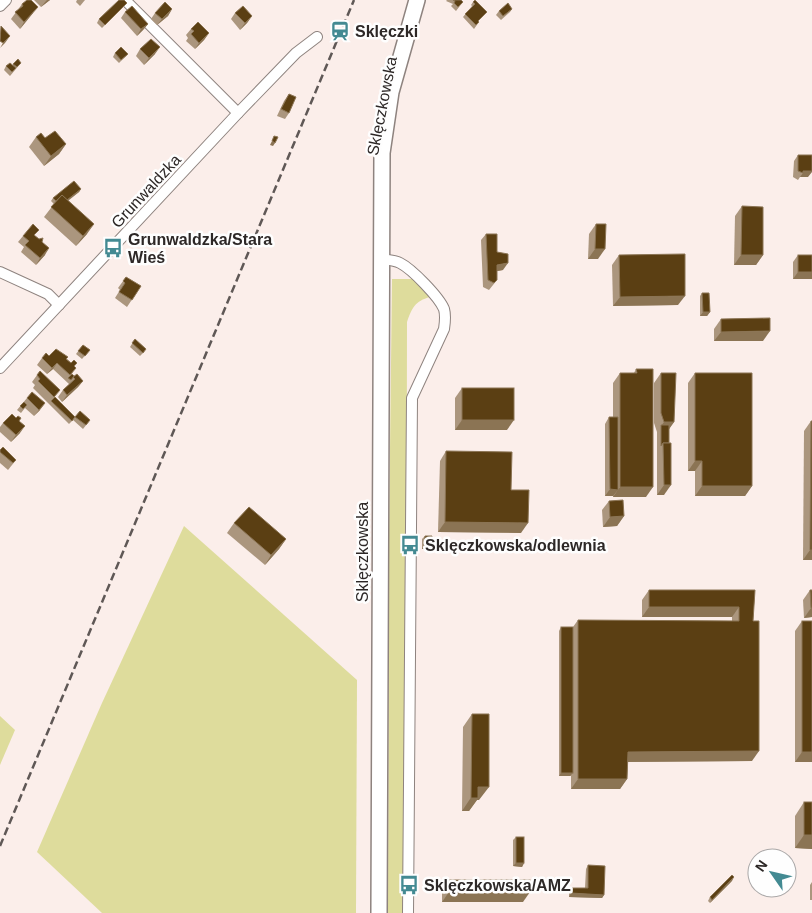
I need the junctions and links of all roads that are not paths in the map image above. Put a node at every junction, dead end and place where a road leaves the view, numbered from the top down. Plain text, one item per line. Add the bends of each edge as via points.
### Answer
1 (6, 0) edge
2 (125, 0) edge
3 (417, 0) edge
4 (427, 0) edge
5 (0, 6) edge
6 (317, 37) dead end
7 (238, 113) junction
8 (383, 191) junction
9 (380, 259) junction
10 (0, 272) edge
11 (59, 305) junction
12 (0, 368) edge
13 (379, 913) edge
14 (408, 913) edge

1 - 5 street
2 - 7 street
3 - 8 main road, Sklęczkowska via 397,64 386,119 382,153
4 - 8 main road, Sklęczkowska via 406,67
6 - 7 street, Grunwaldzka via 296,53
7 - 11 street, Grunwaldzka
8 - 9 main road, Sklęczkowska
9 - 13 main road, Sklęczkowska
9 - 14 street via 408,268 438,300 446,317 444,329 412,398
10 - 11 street via 48,294
11 - 12 street, Grunwaldzka

